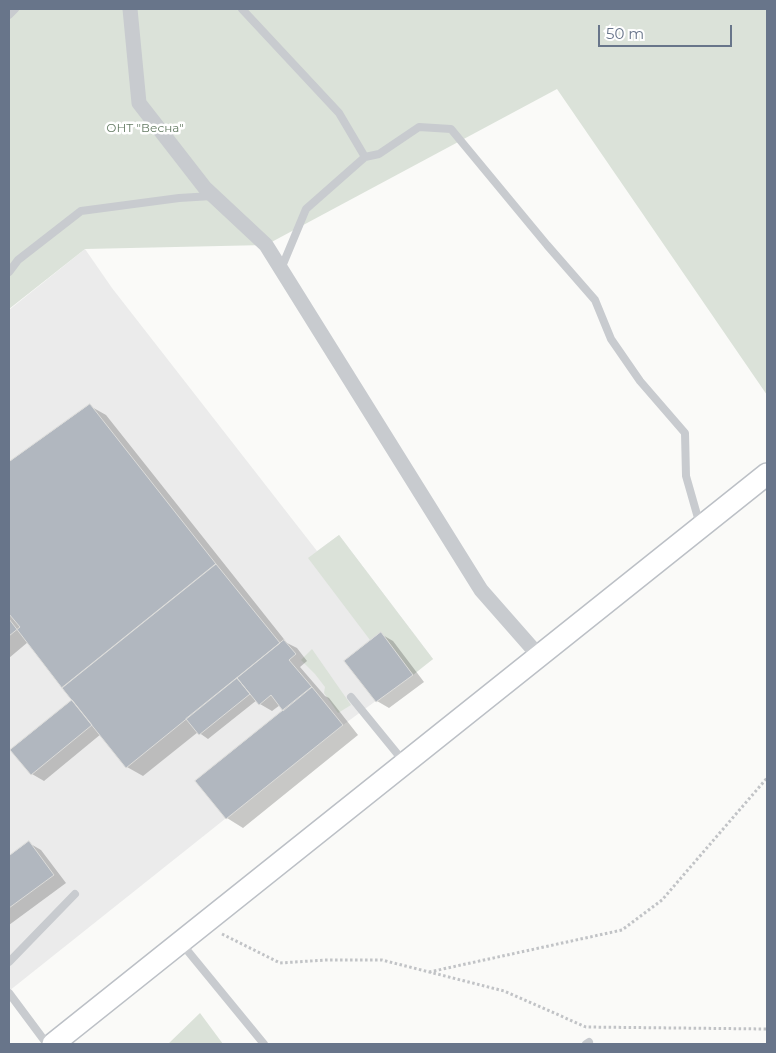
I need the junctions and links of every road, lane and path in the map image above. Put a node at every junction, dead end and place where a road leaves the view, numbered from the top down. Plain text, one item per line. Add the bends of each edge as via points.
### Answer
1 (15, 9) edge
2 (130, 9) edge
3 (242, 9) edge
4 (9, 15) edge
5 (365, 157) junction
6 (214, 196) junction
7 (281, 269) junction
8 (9, 272) edge
9 (767, 474) edge
10 (701, 527) junction
11 (539, 656) junction
12 (351, 697) dead end
13 (405, 764) junction
14 (767, 778) edge
15 (75, 894) dead end
16 (203, 924) junction
17 (180, 943) junction
18 (9, 962) edge
19 (428, 972) junction
20 (9, 993) edge
21 (767, 1029) edge
22 (47, 1044) edge
23 (53, 1044) edge
24 (264, 1044) edge

1 - 4 lane
2 - 6 street via 139,103
3 - 5 lane via 339,114
5 - 7 lane via 306,209
5 - 10 lane via 379,154 419,127 452,128 595,300 611,339 640,381 685,434 686,476
6 - 7 street via 266,245
6 - 8 lane via 82,212 18,260
7 - 11 street via 481,590
9 - 10 street
10 - 11 street
11 - 13 street
12 - 13 lane
13 - 16 street
14 - 19 path via 662,900 622,930
15 - 18 lane
16 - 17 street
16 - 19 path via 280,963 382,960
17 - 23 street
17 - 24 lane
19 - 21 path via 504,991 586,1027
20 - 22 lane

